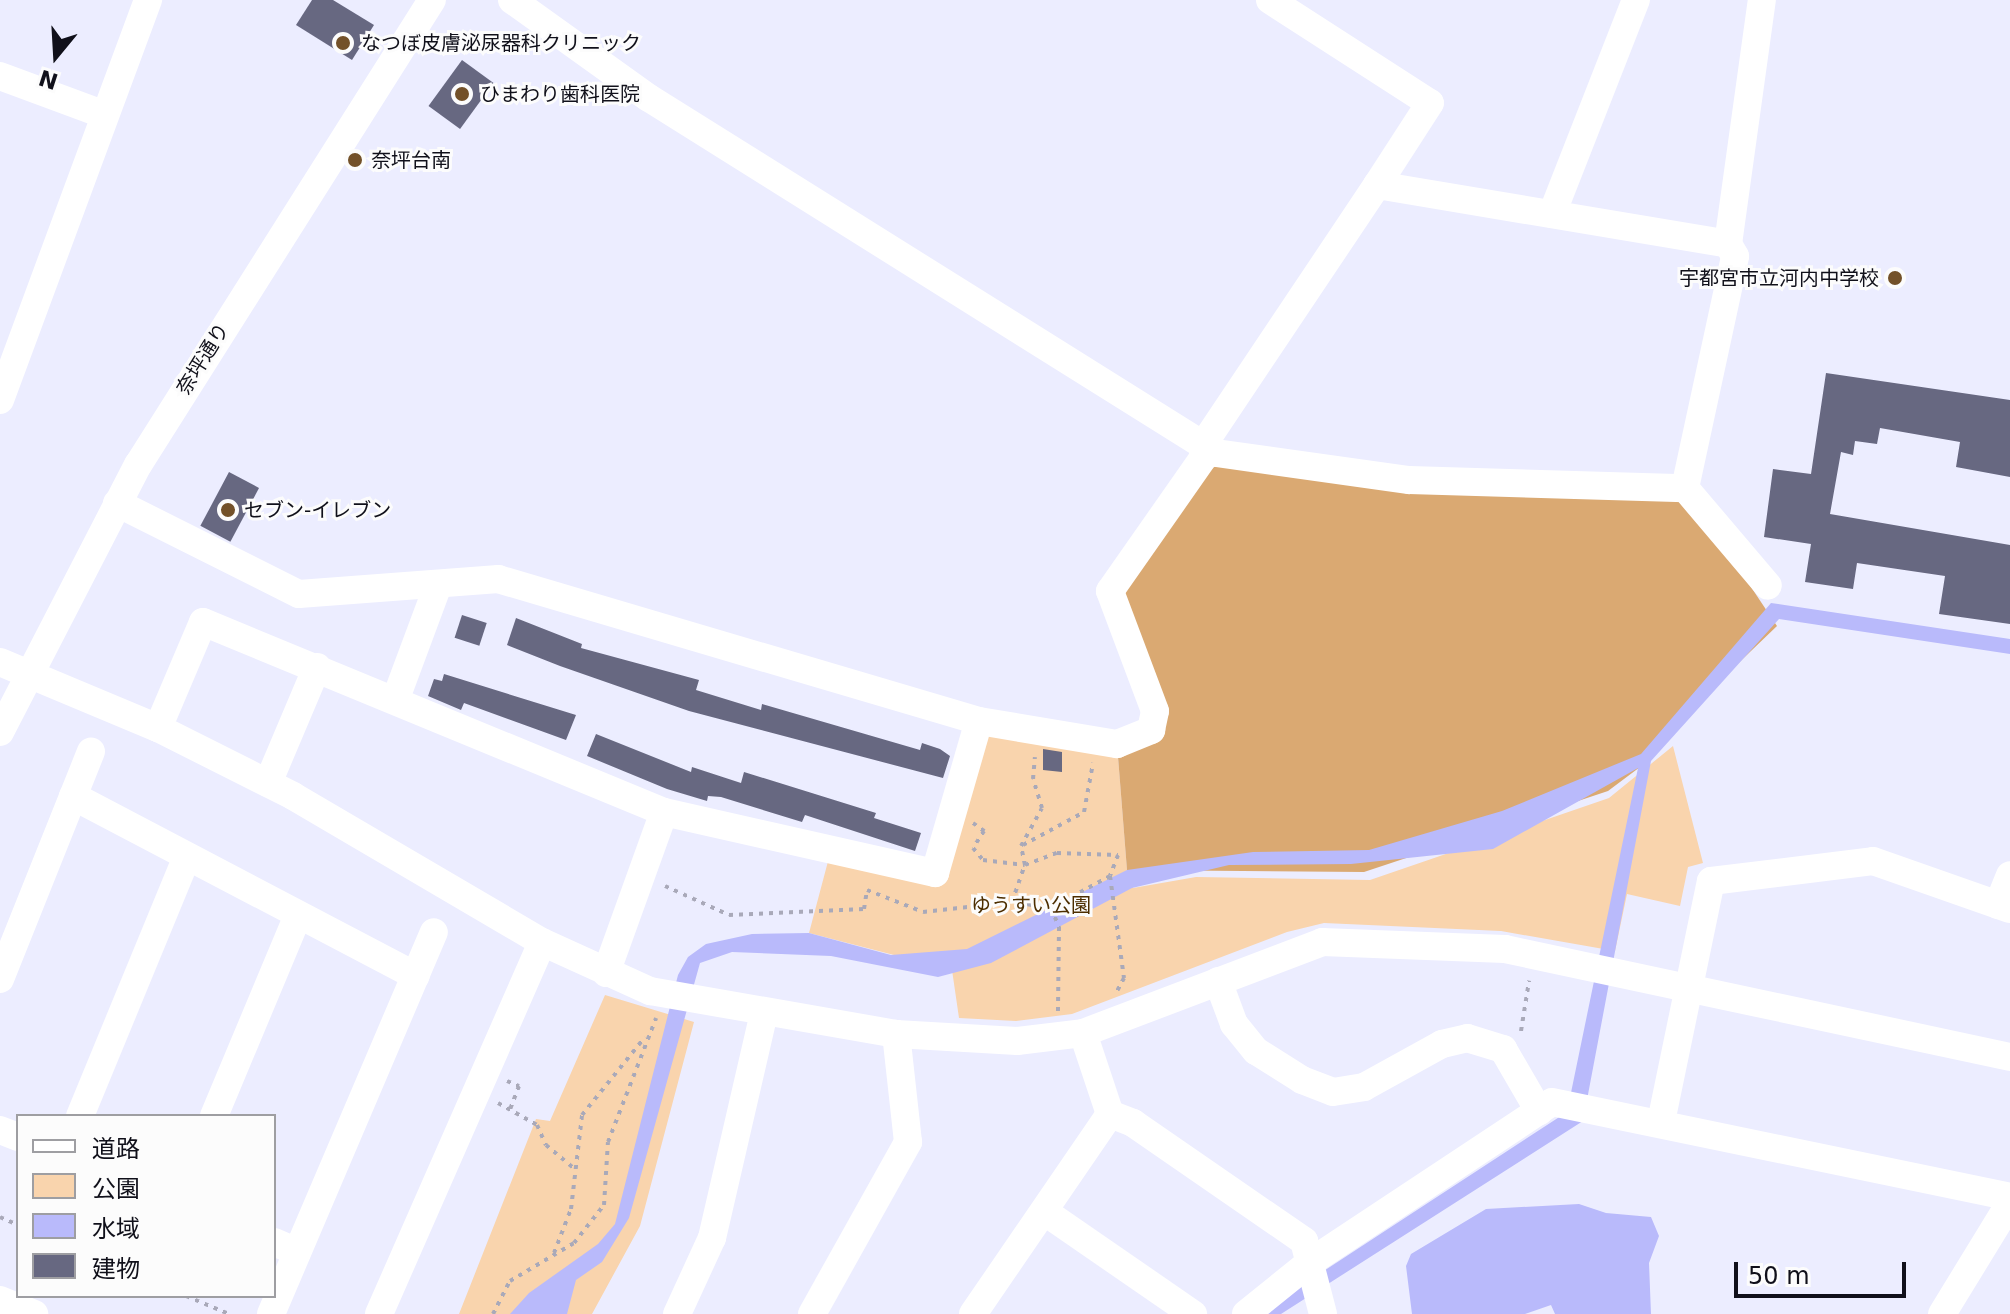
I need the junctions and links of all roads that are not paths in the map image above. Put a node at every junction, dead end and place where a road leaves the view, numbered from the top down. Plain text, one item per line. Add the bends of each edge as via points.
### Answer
1 (148, 0) edge
2 (432, 0) edge
3 (512, 0) edge
4 (1270, 0) edge
5 (1636, 0) edge
6 (1762, 0) edge
7 (0, 76) edge
8 (102, 114) junction
9 (1377, 185) junction
10 (1552, 214) junction
11 (1728, 244) junction
12 (0, 400) edge
13 (1203, 445) junction
14 (1685, 488) junction
15 (117, 503) junction
16 (438, 585) junction
17 (1768, 586) dead end
18 (0, 662) edge
19 (317, 667) junction
20 (28, 673) junction
21 (396, 698) junction
22 (979, 721) junction
23 (158, 728) junction
24 (0, 732) edge
25 (91, 752) dead end
26 (268, 783) junction
27 (73, 796) junction
28 (664, 812) junction
29 (187, 857) junction
30 (2010, 875) edge
31 (2004, 907) edge
32 (298, 915) junction
33 (434, 932) dead end
34 (542, 942) junction
35 (606, 973) junction
36 (416, 976) junction
37 (0, 979) edge
38 (1218, 981) junction
39 (1690, 985) junction
40 (764, 1012) junction
41 (1083, 1033) junction
42 (896, 1034) junction
43 (2010, 1057) edge
44 (1539, 1111) junction
45 (81, 1114) edge
46 (215, 1114) edge
47 (1110, 1114) junction
48 (1661, 1122) junction
49 (2010, 1200) edge
50 (1045, 1212) junction
51 (286, 1247) edge
52 (1315, 1287) edge
53 (276, 1292) edge
54 (1, 1303) edge
55 (34, 1314) edge
56 (379, 1314) edge
57 (677, 1314) edge
58 (812, 1314) edge
59 (973, 1314) edge
60 (1193, 1314) edge
61 (1246, 1314) edge
62 (1944, 1314) edge

1 - 8 street
2 - 15 street, 奈坪通り via 195,369
3 - 13 street via 649,98
4 - 9 street via 1430,103
5 - 10 street
6 - 11 street
7 - 8 street
8 - 12 street
9 - 10 street
9 - 13 street
10 - 11 street
11 - 14 street via 1735,256
13 - 14 street via 1216,453 1409,480
13 - 22 street via 1203,458 1110,591 1155,711 1151,730 1117,744
14 - 17 street
15 - 16 street via 299,594
15 - 20 street, 奈坪通り
16 - 21 street
16 - 22 street via 498,579
18 - 20 street
19 - 21 street
19 - 23 street via 203,622
19 - 26 street
20 - 23 street
20 - 24 street, 奈坪通り
21 - 28 street
22 - 28 street via 935,873
23 - 26 street
25 - 27 street
26 - 34 street
27 - 29 street
27 - 37 street
28 - 35 street
29 - 32 street
29 - 45 street
30 - 31 street
31 - 39 street via 1873,861 1711,881
32 - 36 street
32 - 46 street
33 - 36 street
34 - 35 street
34 - 56 street
35 - 40 street via 681,996
36 - 51 street
38 - 39 street via 1322,942 1534,955
38 - 41 street
38 - 44 street via 1234,1024 1256,1051 1302,1080 1333,1092 1364,1087 1442,1044 1467,1038 1503,1049
39 - 43 street
39 - 48 street
40 - 42 street
40 - 57 street via 712,1238
41 - 42 street via 1017,1041
41 - 47 street
42 - 58 street via 908,1142
44 - 48 street via 1552,1102
44 - 52 street
47 - 50 street
47 - 52 street via 1133,1123 1304,1241
48 - 49 street
49 - 62 street
50 - 59 street
50 - 60 street
51 - 53 street
52 - 61 street
54 - 55 street

